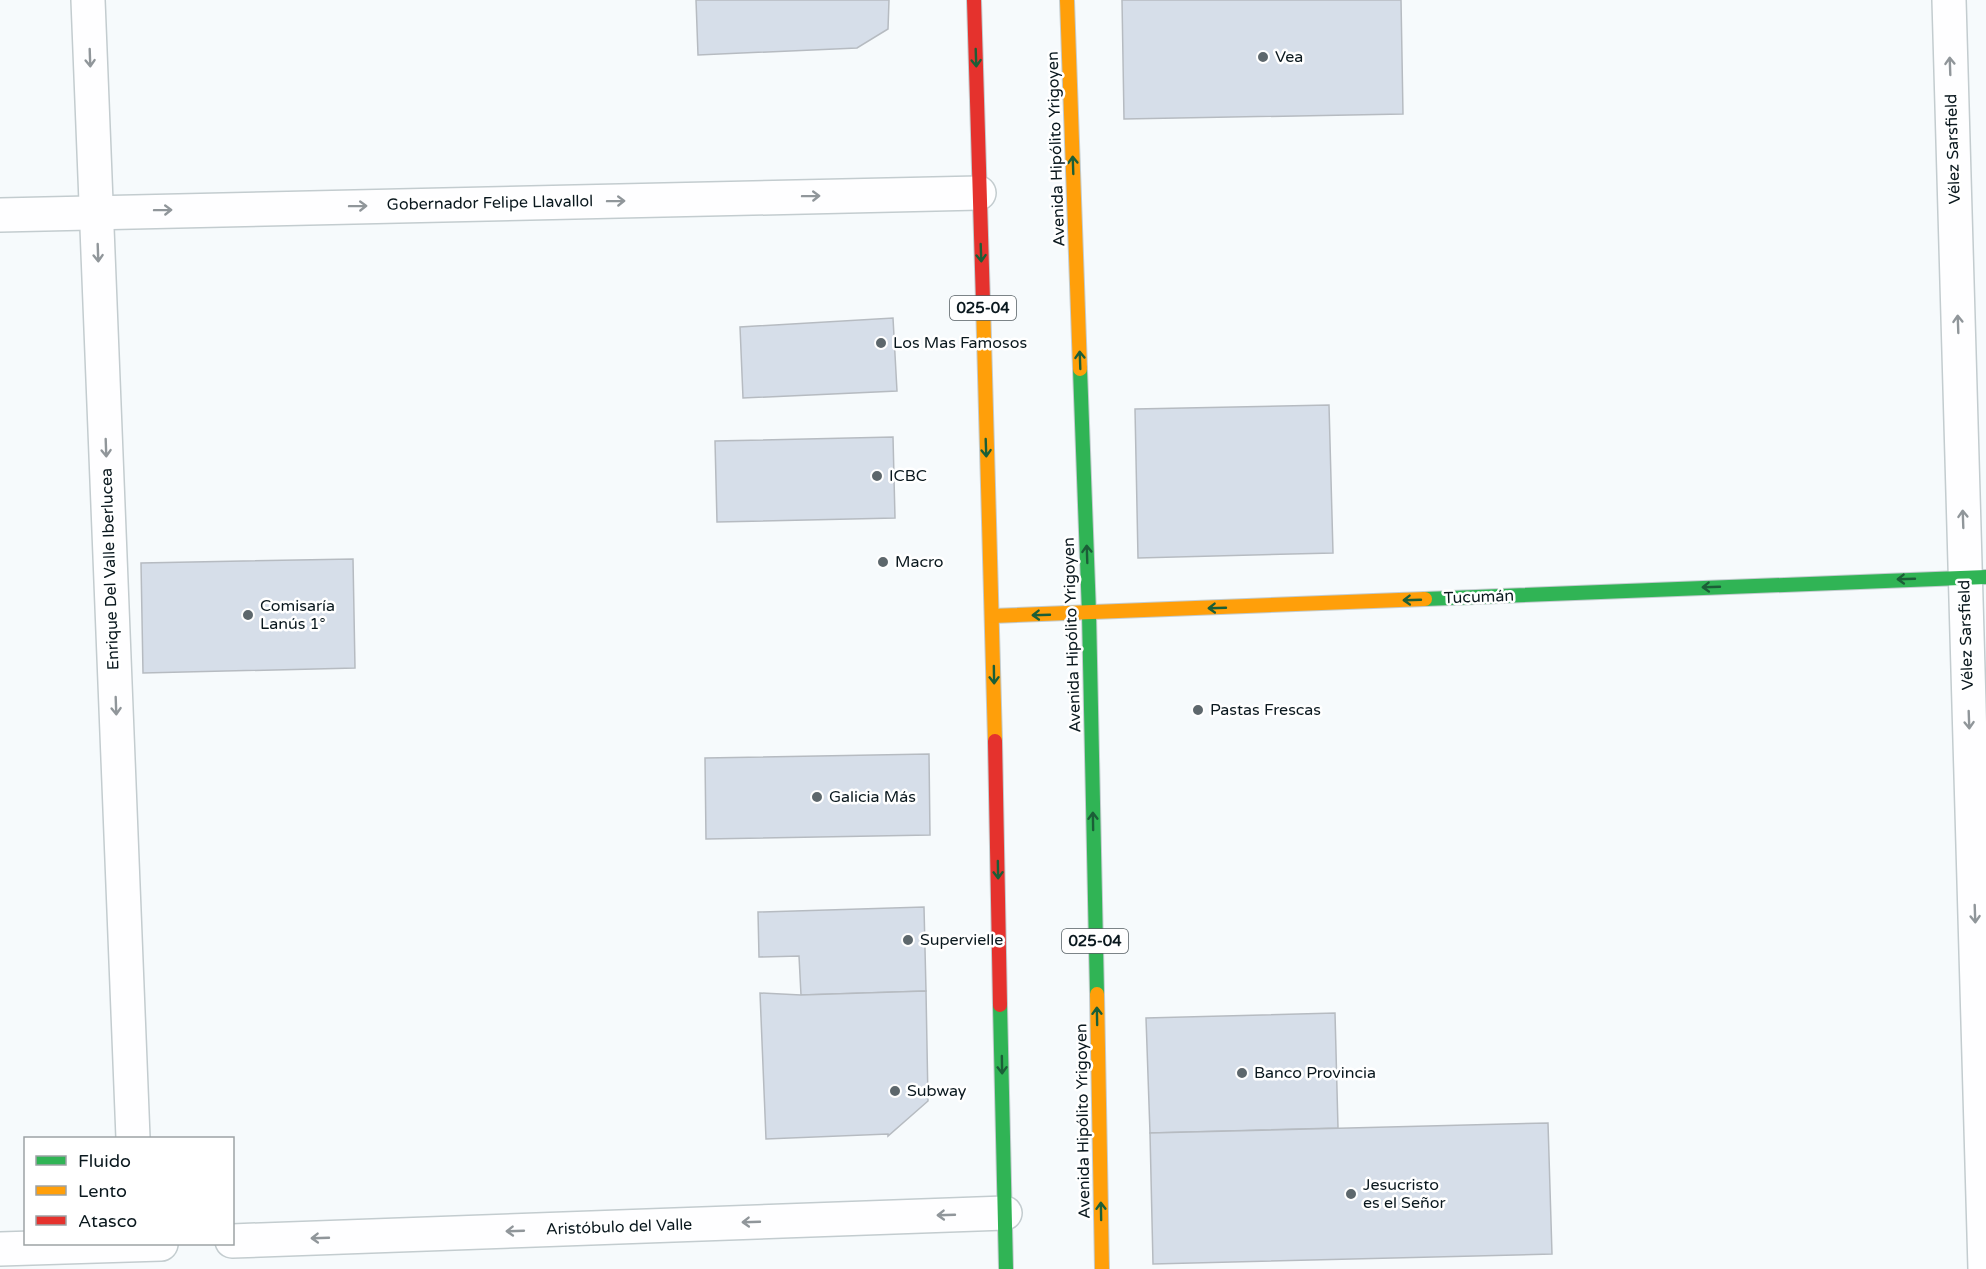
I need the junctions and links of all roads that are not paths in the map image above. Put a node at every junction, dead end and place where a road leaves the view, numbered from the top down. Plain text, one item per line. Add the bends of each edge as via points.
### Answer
1 (88, 0) edge
2 (974, 0) edge
3 (1067, 0) edge
4 (1949, 0) edge
5 (979, 193) junction
6 (96, 212) junction
7 (0, 215) edge
8 (1981, 577) edge
9 (1089, 613) junction
10 (992, 616) junction
11 (133, 1137) edge
12 (1005, 1213) junction
13 (234, 1241) edge
14 (0, 1249) edge
15 (143, 1250) edge
16 (1006, 1269) edge
17 (1102, 1269) edge
18 (1985, 1269) edge

1 -> 6 street, Enrique Del Valle Iberlucea
2 -> 5 main road, 025-04
9 -> 3 main road, Avenida Hipólito Yrigoyen / 025-04
8 -> 4 street, Vélez Sarsfield
6 -> 5 street, Gobernador Felipe Llavallol
5 -> 10 main road, 025-04
6 - 7 street, Gobernador Felipe Llavallol
6 -> 11 street, Enrique Del Valle Iberlucea
8 -> 9 main road, Tucumán
8 -> 18 street, Vélez Sarsfield
9 -> 10 main road, Tucumán
17 -> 9 main road, Avenida Hipólito Yrigoyen / 025-04
10 -> 12 main road, 025-04
12 -> 13 street, Aristóbulo del Valle
12 - 16 main road, 025-04
14 - 15 street

